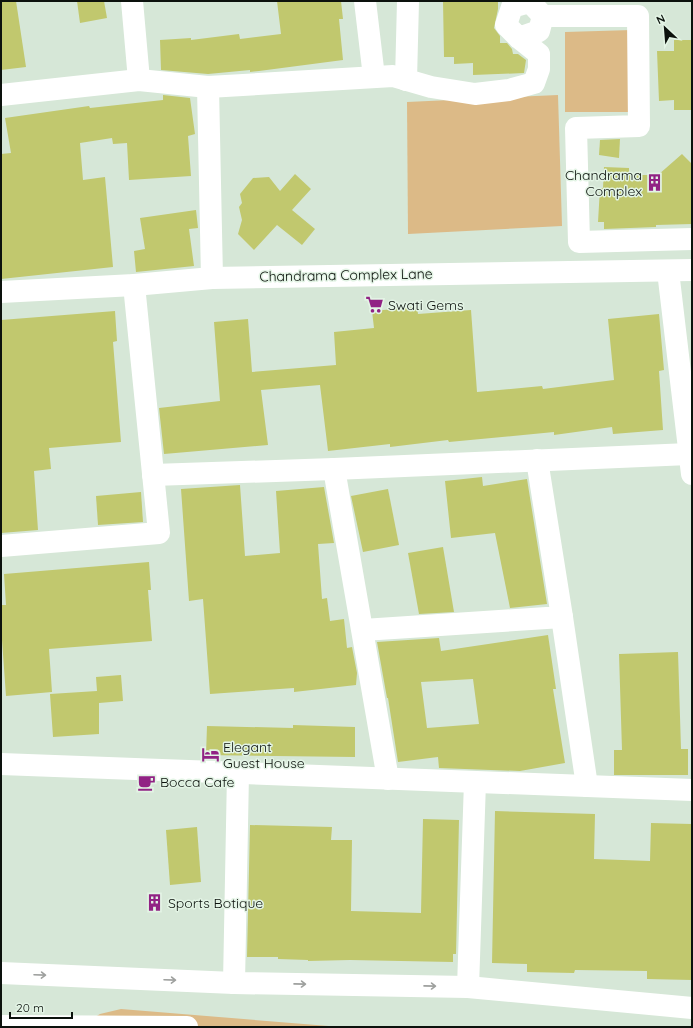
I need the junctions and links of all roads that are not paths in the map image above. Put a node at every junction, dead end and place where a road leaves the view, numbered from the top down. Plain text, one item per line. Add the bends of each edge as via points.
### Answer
1 (132, 1) edge
2 (365, 1) edge
3 (408, 1) edge
4 (543, 16) junction
5 (519, 38) junction
6 (374, 77) junction
7 (139, 80) junction
8 (406, 80) junction
9 (208, 87) junction
10 (1, 94) edge
11 (692, 239) edge
12 (668, 270) junction
13 (692, 270) edge
14 (212, 278) junction
15 (134, 285) junction
16 (1, 292) edge
17 (537, 460) junction
18 (690, 464) edge
19 (334, 469) junction
20 (153, 475) junction
21 (1, 546) edge
22 (562, 617) junction
23 (363, 630) junction
24 (1, 764) edge
25 (238, 773) junction
26 (388, 779) junction
27 (475, 782) junction
28 (587, 786) junction
29 (692, 790) edge
30 (1, 973) edge
31 (234, 983) junction
32 (468, 987) junction
33 (692, 1008) edge
34 (1, 1026) edge
35 (188, 1027) edge

1 - 7 street
2 - 6 street
3 - 8 street
4 - 5 street via 539,31
4 - 5 street via 530,2 512,7 506,25
4 - 11 street via 638,16 639,126 576,128 579,242
5 - 8 street via 539,54 539,69 534,82 509,90 475,94
6 - 8 street via 393,76
6 - 9 street
7 - 9 street
7 - 10 street
9 - 14 street
12 - 13 street, Chandrama Complex Lane
12 - 14 street, Chandrama Complex Lane
12 - 18 street
14 - 15 street, Chandrama Complex Lane
15 - 16 street, Chandrama Complex Lane
15 - 20 street
17 - 18 street
17 - 19 street
17 - 22 street
19 - 20 street
19 - 23 street
20 - 21 street via 159,533
22 - 23 street
22 - 28 street
23 - 26 street
24 - 25 street
25 - 26 street
25 - 31 street
26 - 27 street
27 - 28 street
27 - 32 street
28 - 29 street
30 -> 31 street
31 -> 32 street
32 - 33 street
34 - 35 street

